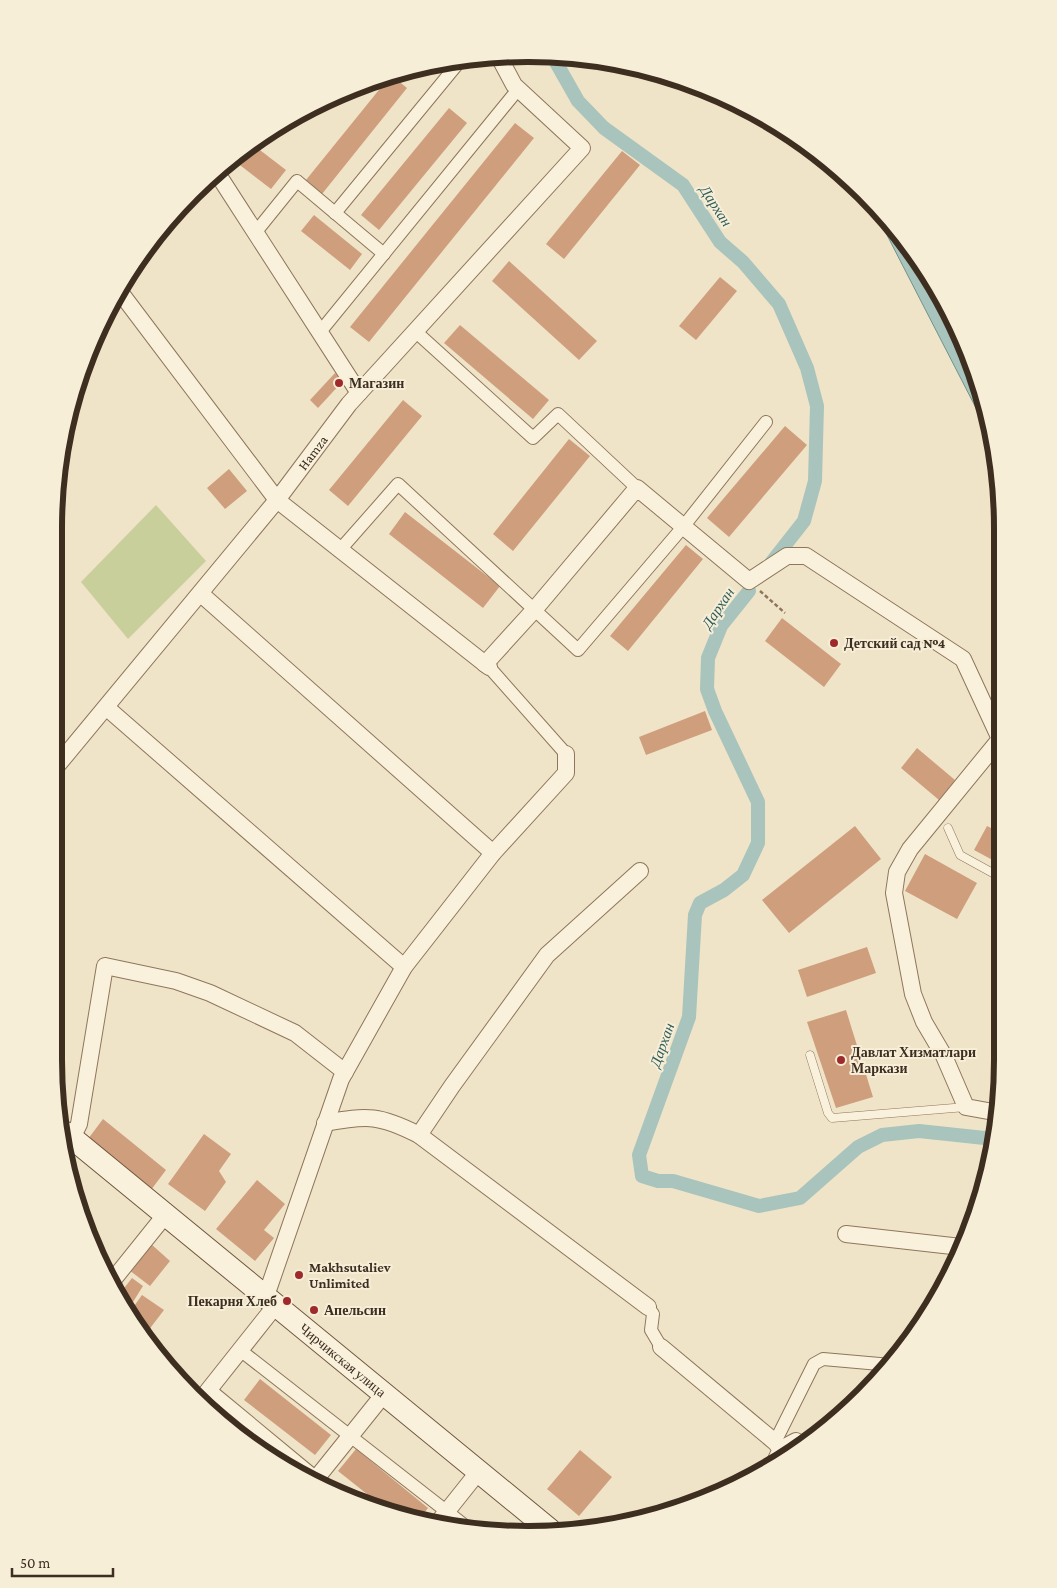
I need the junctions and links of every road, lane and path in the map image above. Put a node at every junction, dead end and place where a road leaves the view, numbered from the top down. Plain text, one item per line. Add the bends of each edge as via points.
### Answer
1 (502, 63) edge
2 (454, 68) edge
3 (514, 93) dead end
4 (220, 178) edge
5 (335, 213) junction
6 (255, 233) junction
7 (384, 254) junction
8 (124, 297) edge
9 (415, 331) junction
10 (320, 332) junction
11 (359, 392) junction
12 (766, 422) dead end
13 (637, 488) junction
14 (276, 500) junction
15 (683, 527) junction
16 (339, 551) junction
17 (749, 581) junction
18 (201, 594) junction
19 (535, 609) junction
20 (785, 613) dead end
21 (487, 666) junction
22 (107, 708) junction
23 (994, 725) edge
24 (994, 748) edge
25 (566, 754) joint
26 (62, 760) edge
27 (948, 828) dead end
28 (493, 853) junction
29 (640, 871) dead end
30 (994, 874) edge
31 (404, 967) junction
32 (810, 1055) dead end
33 (345, 1072) junction
34 (966, 1107) junction
35 (992, 1111) edge
36 (325, 1123) junction
37 (420, 1135) junction
38 (69, 1136) edge
39 (166, 1214) junction
40 (846, 1234) dead end
41 (955, 1246) edge
42 (116, 1276) edge
43 (271, 1301) junction
44 (648, 1307) joint
45 (661, 1347) joint
46 (240, 1350) junction
47 (881, 1364) edge
48 (206, 1393) edge
49 (384, 1394) junction
50 (350, 1437) junction
51 (795, 1441) edge
52 (778, 1445) junction
53 (776, 1454) edge
54 (295, 1463) edge
55 (479, 1471) junction
56 (321, 1477) edge
57 (443, 1516) edge
58 (545, 1525) edge

1 - 9 street, Hamza via 514,85 582,148
2 - 5 street
3 - 7 street
4 - 6 street
5 - 6 street via 297,181
5 - 7 street
6 - 10 street
7 - 10 street
8 - 14 street
9 - 11 street, Hamza
9 - 13 street via 533,438 558,414
10 - 11 street
11 - 14 street, Hamza
12 - 15 street
13 - 15 street
13 - 19 street
14 - 16 street
14 - 18 street, Hamza
15 - 17 street
15 - 19 street via 578,650
16 - 19 street via 398,484
16 - 21 street
17 - 20 path
17 - 23 street via 787,556 806,556 962,659
18 - 22 street, Hamza
18 - 28 street
19 - 21 street
21 - 25 street
22 - 26 street, Hamza
22 - 31 street
24 - 34 street via 910,849 897,872 894,893 913,994
25 - 28 street via 566,773
27 - 30 lane via 960,855
28 - 31 street
29 - 37 street via 547,955
31 - 33 street
32 - 34 lane via 832,1118
33 - 36 street
33 - 38 street via 295,1033 210,993 176,980 104,966 79,1124
34 - 35 street
36 - 37 street via 374,1117
36 - 43 street
37 - 44 street
38 - 39 main road, Чирчикская улица
39 - 42 street
39 - 43 main road, Чирчикская улица
40 - 41 street
43 - 46 street
43 - 49 main road, Чирчикская улица
44 - 45 street via 653,1314 651,1330
45 - 52 street
46 - 48 street
46 - 50 street
47 - 52 street via 822,1359 814,1364
48 - 54 street
49 - 50 street
49 - 55 main road, Чирчикская улица
50 - 56 street
50 - 57 street
51 - 52 street
52 - 53 street
55 - 57 street
55 - 58 main road, Чирчикская улица

